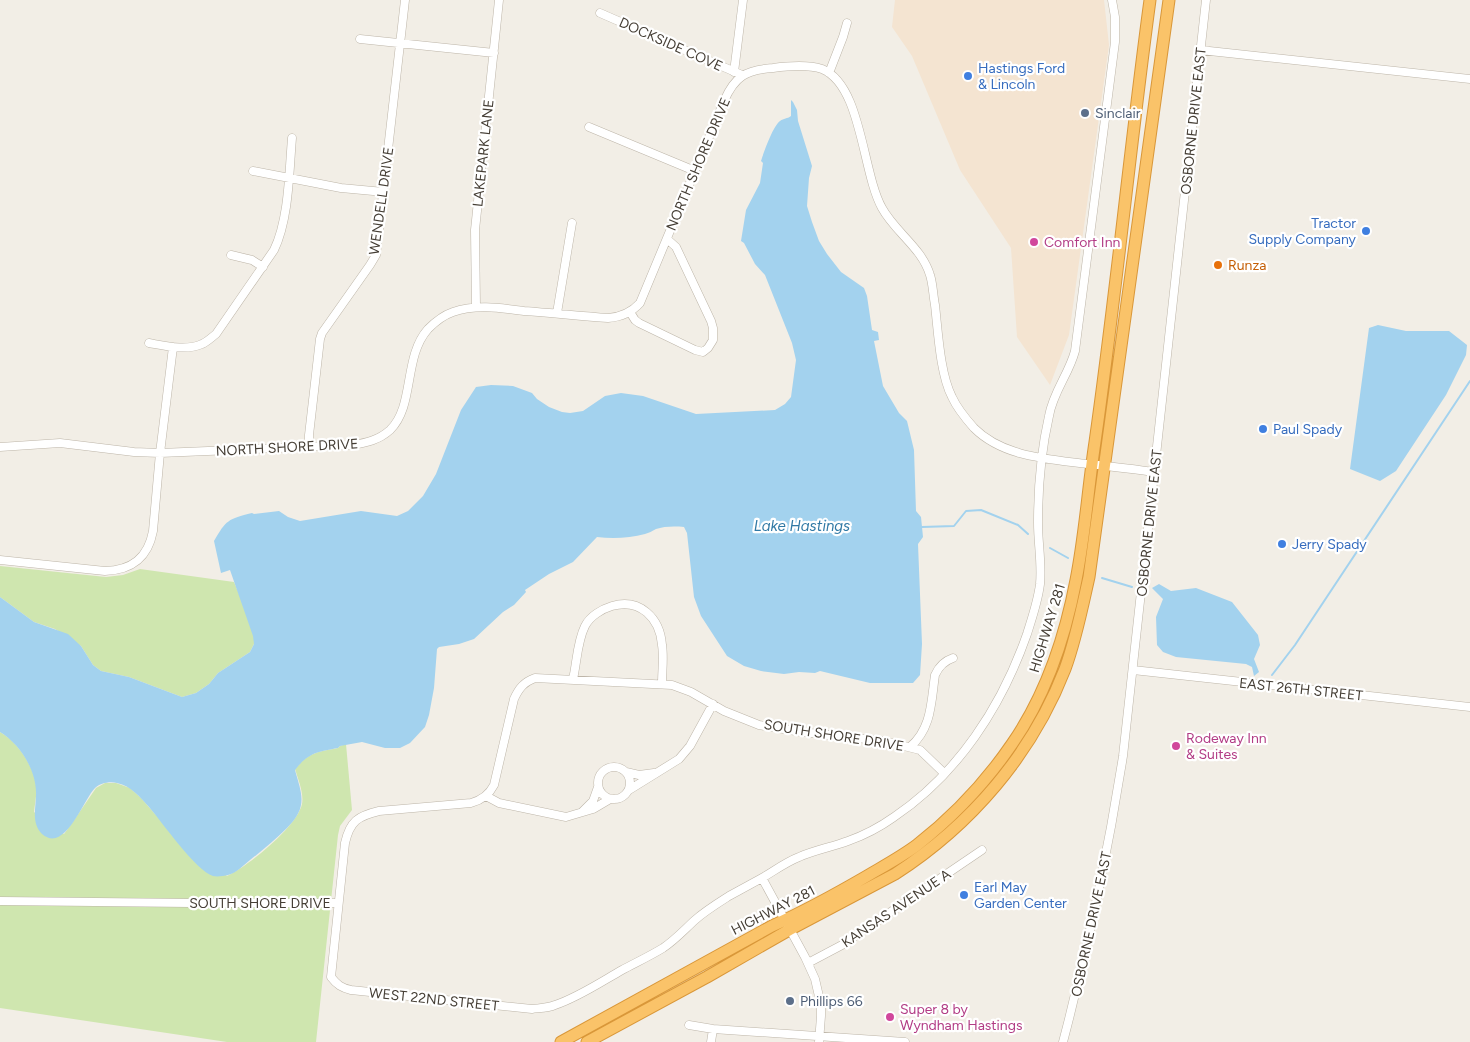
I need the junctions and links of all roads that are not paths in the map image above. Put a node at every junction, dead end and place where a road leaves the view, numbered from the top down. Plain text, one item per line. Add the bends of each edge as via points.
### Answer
1 (405, 0) edge
2 (499, 0) edge
3 (743, 0) edge
4 (1112, 0) edge
5 (1150, 0) edge
6 (1168, 0) edge
7 (1206, 0) edge
8 (600, 13) dead end
9 (847, 23) dead end
10 (360, 39) dead end
11 (400, 43) junction
12 (1200, 50) junction
13 (494, 53) junction
14 (734, 72) junction
15 (829, 73) junction
16 (742, 75) junction
17 (1470, 79) edge
18 (589, 127) dead end
19 (292, 138) dead end
20 (253, 171) dead end
21 (695, 171) junction
22 (288, 178) junction
23 (384, 192) junction
24 (572, 223) dead end
25 (667, 239) junction
26 (231, 256) dead end
27 (262, 267) junction
28 (476, 307) junction
29 (630, 312) junction
30 (557, 314) junction
31 (150, 343) dead end
32 (173, 347) junction
33 (309, 446) junction
34 (0, 447) edge
35 (160, 452) junction
36 (1042, 458) junction
37 (1092, 464) junction
38 (1104, 466) junction
39 (1154, 472) junction
40 (0, 560) edge
41 (953, 658) dead end
42 (1133, 670) junction
43 (574, 679) junction
44 (662, 684) junction
45 (714, 704) junction
46 (1470, 707) edge
47 (910, 747) junction
48 (626, 772) junction
49 (654, 773) junction
50 (944, 773) junction
51 (598, 787) junction
52 (629, 790) junction
53 (486, 796) junction
54 (610, 799) junction
55 (581, 813) junction
56 (982, 850) dead end
57 (762, 878) junction
58 (0, 901) edge
59 (338, 903) junction
60 (787, 925) junction
61 (808, 963) junction
62 (689, 1025) dead end
63 (713, 1029) junction
64 (819, 1039) edge
65 (561, 1042) edge
66 (587, 1042) edge
67 (711, 1042) edge
68 (905, 1042) edge
69 (1063, 1042) edge

1 - 11 street, WENDELL DRIVE
2 - 13 street, LAKEPARK LANE
3 - 14 street
4 - 36 street, WEST 22ND STREET via 1115,42 1075,351 1054,395
5 - 37 highway, HIGHWAY 281
6 - 38 highway, HIGHWAY 281
7 - 12 street, OSBORNE DRIVE EAST
8 - 14 street, DOCKSIDE COVE
9 - 15 street
10 - 11 street
11 - 13 street
11 - 23 street, WENDELL DRIVE
12 - 17 street
12 - 39 street, OSBORNE DRIVE EAST
13 - 28 street, LAKEPARK LANE via 475,230
14 - 16 street, DOCKSIDE COVE
15 - 16 street via 805,66 766,68
15 - 36 street via 848,97 886,216 926,265 932,284 944,372 952,398 974,428 993,443
16 - 21 street, NORTH SHORE DRIVE via 728,91
18 - 21 street
19 - 22 street
20 - 22 street
21 - 25 street, NORTH SHORE DRIVE
22 - 23 street
22 - 27 street via 283,225 274,250
23 - 33 street, WENDELL DRIVE via 374,261 320,339
24 - 30 street
25 - 29 street, NORTH SHORE DRIVE via 640,303
25 - 29 street, NORTH SHORE DRIVE via 676,247 701,298 713,328 713,340 702,352 695,350 639,323
26 - 27 street via 252,260
27 - 32 street via 216,334 203,344
28 - 30 street, NORTH SHORE DRIVE
28 - 33 street, NORTH SHORE DRIVE via 451,312 434,323 420,340 412,360 401,412 390,430 363,444
29 - 30 street, NORTH SHORE DRIVE via 617,318
31 - 32 street
32 - 35 street
33 - 35 street, NORTH SHORE DRIVE
34 - 35 street, NORTH SHORE DRIVE via 60,443
35 - 40 street via 152,539 137,562 122,569 105,571
36 - 37 street
36 - 50 street, WEST 22ND STREET via 1038,506 1040,586 1029,627 1012,673 994,708 972,741
37 - 38 street
37 - 60 highway, HIGHWAY 281 via 1078,573 1066,622 1041,694 1013,744 970,797 915,847
38 - 39 street
38 - 60 highway, HIGHWAY 281 via 1089,577 1073,645 1044,715 1014,762 997,786 963,822 912,863
39 - 42 street, OSBORNE DRIVE EAST
41 - 47 street via 938,668 926,726
42 - 46 street, EAST 26TH STREET
42 - 69 street, OSBORNE DRIVE EAST via 1106,856
43 - 44 street, SOUTH SHORE DRIVE
43 - 44 street via 584,626 606,608 634,604 650,615 660,634
43 - 53 street, SOUTH SHORE DRIVE via 536,678 521,686 514,699 494,785
44 - 45 street, SOUTH SHORE DRIVE via 683,688
45 - 47 street, SOUTH SHORE DRIVE via 759,725
45 - 49 street via 686,753
47 - 50 street, SOUTH SHORE DRIVE via 920,750
48 - 49 street via 639,775
48 - 51 street via 617,767 606,769 599,777
48 - 52 street via 630,780
49 - 52 street
50 - 57 street, WEST 22ND STREET via 912,804 878,828 800,856
51 - 54 street
51 - 55 street via 593,800
52 - 54 street via 620,798
53 - 55 street via 557,816
53 - 59 street, SOUTH SHORE DRIVE via 471,803 379,811 358,819 347,834
54 - 55 street
56 - 61 street, KANSAS AVENUE A via 842,945
57 - 59 street, WEST 22ND STREET via 719,902 662,948 554,1006 532,1009 349,989 338,985 332,977
57 - 60 street
58 - 59 street, SOUTH SHORE DRIVE
60 - 61 street
60 - 65 highway, HIGHWAY 281
60 - 66 highway, HIGHWAY 281 via 707,977
61 - 64 street via 821,1005
62 - 63 street
63 - 64 street
63 - 67 street
64 - 68 street

